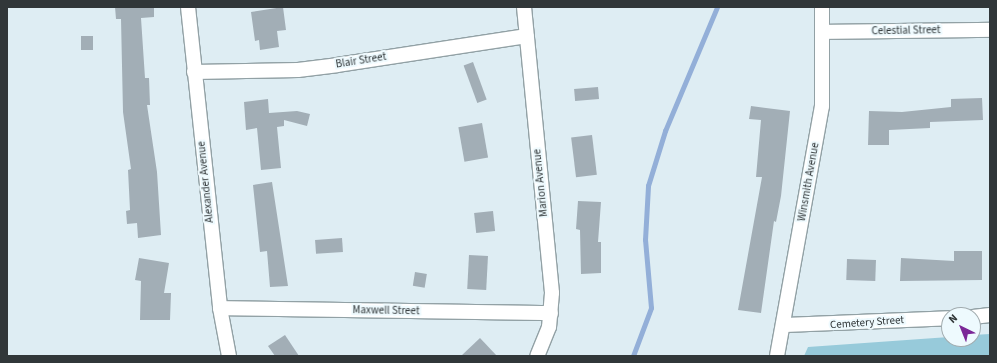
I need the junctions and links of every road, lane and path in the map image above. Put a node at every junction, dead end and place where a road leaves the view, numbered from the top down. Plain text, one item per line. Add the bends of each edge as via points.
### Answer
1 (188, 7) edge
2 (524, 7) edge
3 (822, 7) edge
4 (990, 30) edge
5 (823, 32) junction
6 (527, 36) junction
7 (194, 72) junction
8 (220, 308) junction
9 (551, 313) junction
10 (941, 319) edge
11 (785, 325) junction
12 (229, 356) edge
13 (537, 356) edge
14 (777, 356) edge

1 - 7 street, Alexander Avenue
2 - 6 street, Marion Avenue
3 - 5 street, Winsmith Avenue
4 - 5 street, Celestial Street
5 - 11 street, Winsmith Avenue via 822,106
6 - 7 street, Blair Street via 322,67
6 - 9 street, Marion Avenue
7 - 8 street, Alexander Avenue
8 - 9 street, Maxwell Street
8 - 12 street, Alexander Avenue
9 - 13 street, Marion Avenue via 545,341
10 - 11 street, Cemetery Street via 807,327
11 - 14 street, Winsmith Avenue

